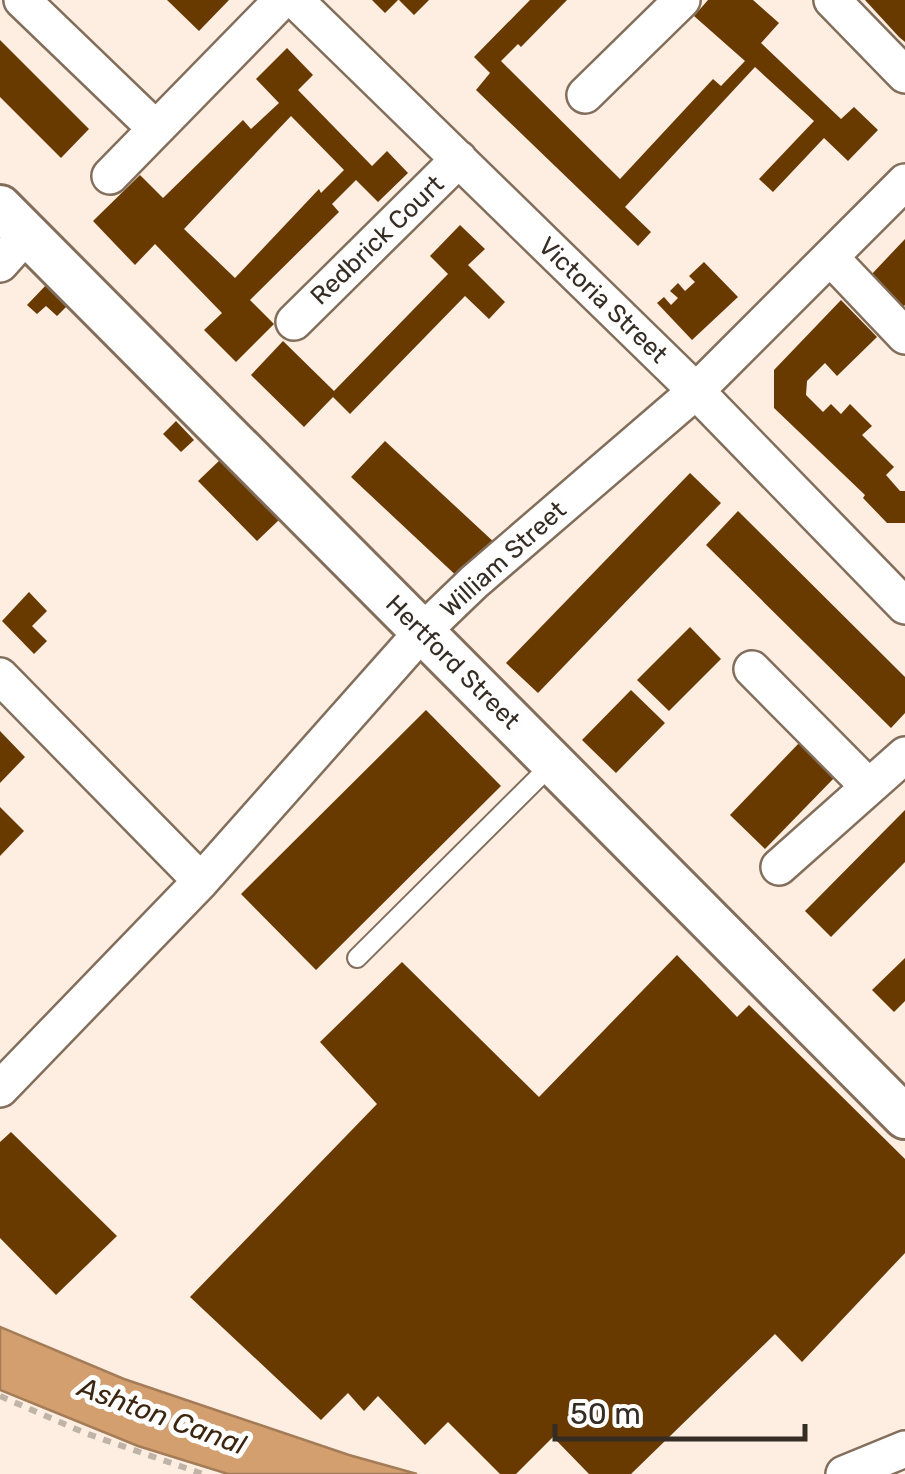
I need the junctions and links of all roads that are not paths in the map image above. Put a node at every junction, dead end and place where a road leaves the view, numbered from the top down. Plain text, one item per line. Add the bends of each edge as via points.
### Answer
1 (22, 0) edge
2 (282, 0) edge
3 (294, 0) edge
4 (682, 0) edge
5 (832, 0) edge
6 (905, 75) edge
7 (585, 95) dead end
8 (156, 129) junction
9 (459, 159) junction
10 (110, 176) dead end
11 (905, 182) edge
12 (9, 235) edge
13 (830, 257) junction
14 (294, 322) dead end
15 (905, 336) edge
16 (696, 391) junction
17 (903, 600) edge
18 (422, 632) junction
19 (752, 669) dead end
20 (0, 676) edge
21 (905, 755) edge
22 (553, 763) junction
23 (868, 785) junction
24 (778, 867) dead end
25 (201, 881) junction
26 (357, 958) dead end
27 (0, 1089) edge
28 (905, 1117) edge
29 (905, 1449) edge
30 (844, 1474) edge

1 - 8 street
2 - 8 street
3 - 9 street, Victoria Street
4 - 7 street
5 - 6 street
8 - 10 street
9 - 14 street, Redbrick Court
9 - 16 street, Victoria Street
11 - 13 street, William Street
12 - 18 street, Hertford Street
13 - 15 street
13 - 16 street, William Street
16 - 17 street, Victoria Street
16 - 18 street, William Street
18 - 22 street, Hertford Street
18 - 25 street, William Street
19 - 23 street
20 - 25 street
21 - 23 street
22 - 26 lane
22 - 28 street, Hertford Street
23 - 24 street
25 - 27 street, William Street
29 - 30 street

